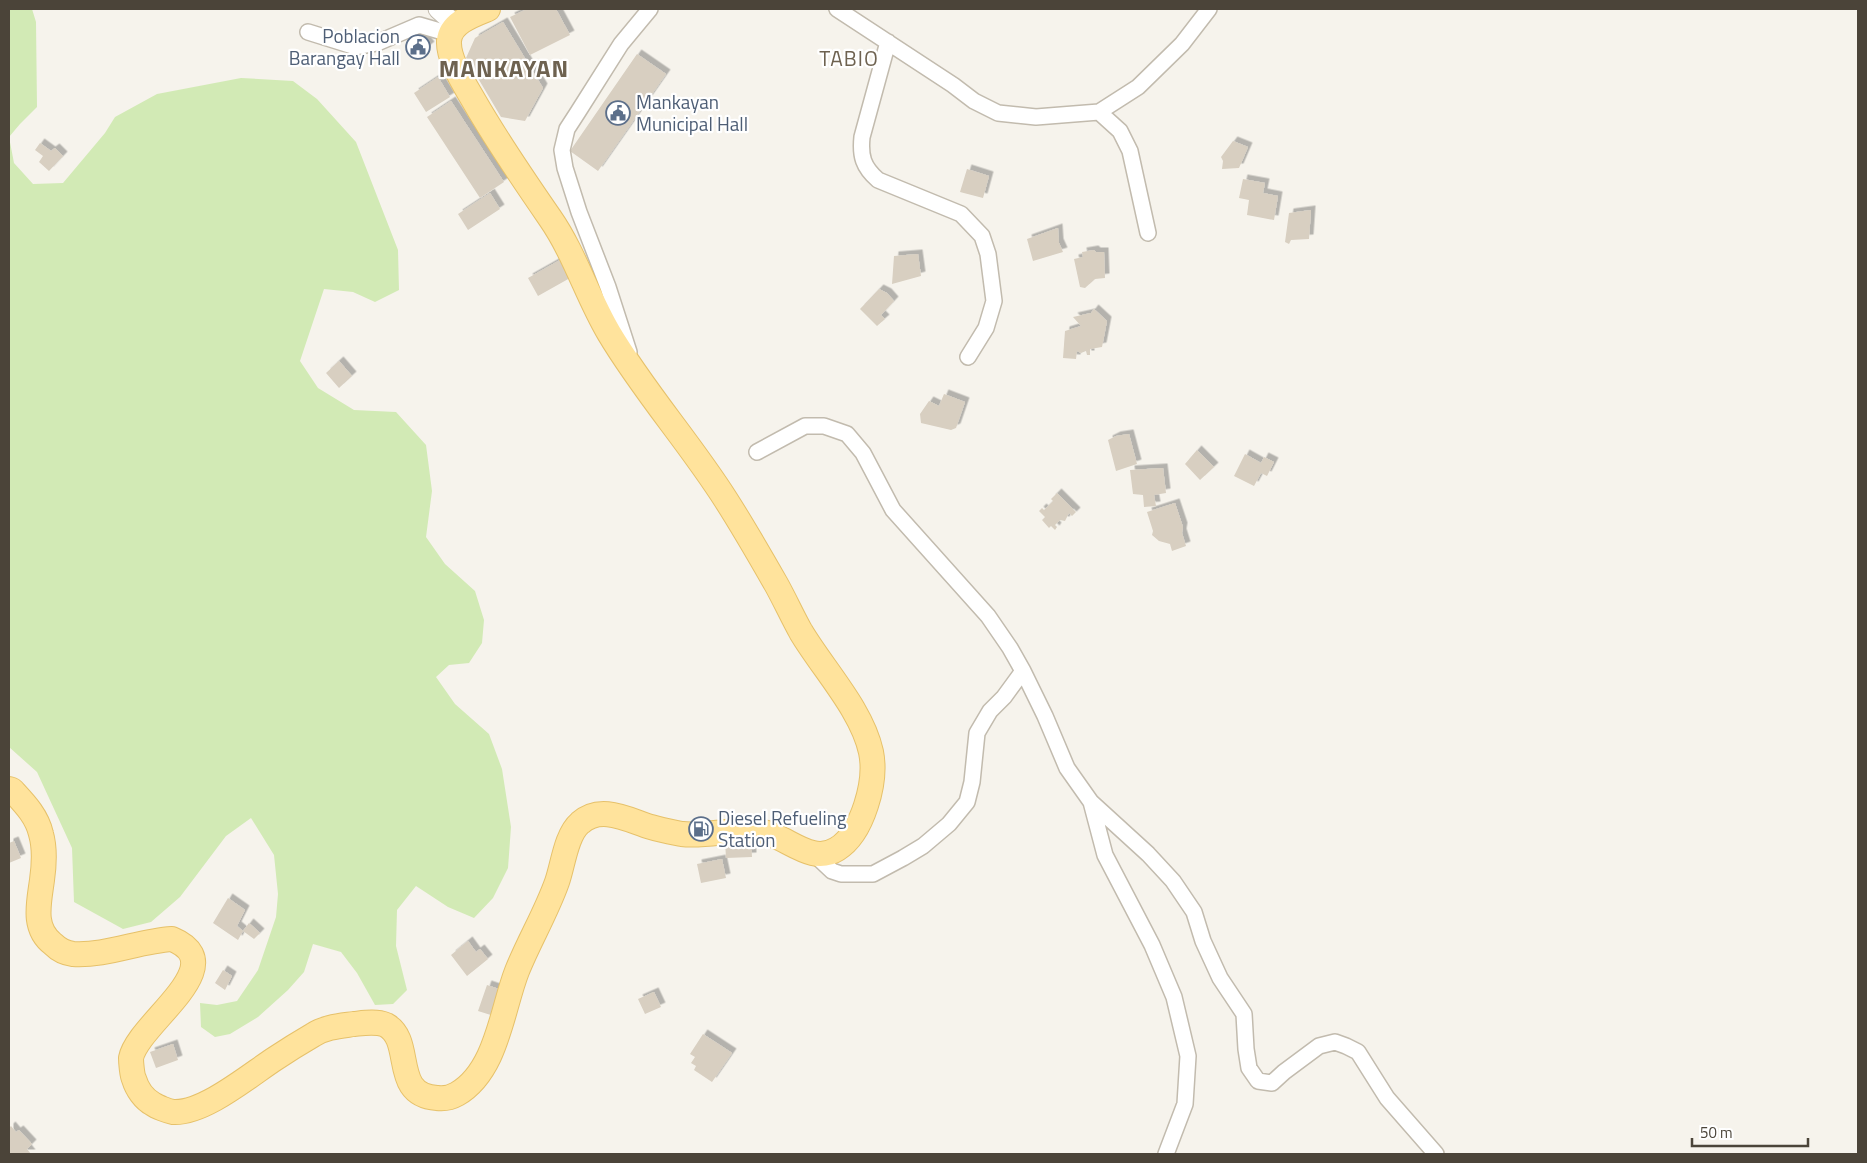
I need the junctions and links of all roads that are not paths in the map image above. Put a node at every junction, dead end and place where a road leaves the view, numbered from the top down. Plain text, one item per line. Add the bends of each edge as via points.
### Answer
1 (438, 9) edge
2 (488, 9) edge
3 (650, 9) edge
4 (837, 9) edge
5 (1209, 9) edge
6 (453, 30) junction
7 (308, 32) dead end
8 (888, 42) junction
9 (1099, 112) junction
10 (1148, 233) dead end
11 (968, 357) dead end
12 (638, 377) junction
13 (757, 452) dead end
14 (1023, 671) junction
15 (9, 789) edge
16 (1091, 802) junction
17 (814, 854) junction
18 (1166, 1154) edge
19 (1436, 1154) edge

1 - 6 street
2 - 6 main road
3 - 12 street via 621,44 567,129 562,150 579,212
4 - 8 street
5 - 9 street via 1182,44 1138,88
6 - 7 street via 420,25 377,43 356,47
6 - 12 main road via 450,52 465,86 570,251 608,331
8 - 9 street via 974,101 998,112 1036,117
8 - 11 street via 860,152 863,163 878,180 961,214 982,236 988,254 994,301 986,328
9 - 10 street via 1120,131 1130,151
12 - 17 main road via 726,500 801,632 861,724 870,745 873,782 857,828 840,848 823,855
13 - 14 street via 805,426 824,426 847,434 863,453 893,510 988,616
14 - 16 street via 1067,768
14 - 17 street via 990,711 977,733 967,802 949,824 923,846 872,874 832,871
15 - 17 main road via 30,810 41,834 43,857 38,922 45,938 60,951 72,954 172,939 192,953 194,967 187,983 149,1027 131,1060 133,1077 146,1099 156,1107 176,1112 197,1107 233,1088 321,1029 375,1022 396,1035 407,1079 413,1088 430,1098 454,1096 464,1089 481,1070 492,1049 518,970 555,888 569,837 580,823 593,815 608,813 687,835 757,830 784,838
16 - 18 street via 1105,855 1152,945 1174,997 1188,1056 1185,1104
16 - 19 street via 1148,854 1173,881 1194,912 1203,942 1220,978 1244,1014 1249,1068 1258,1081 1272,1083 1319,1046 1335,1042 1346,1046 1358,1052 1387,1098

